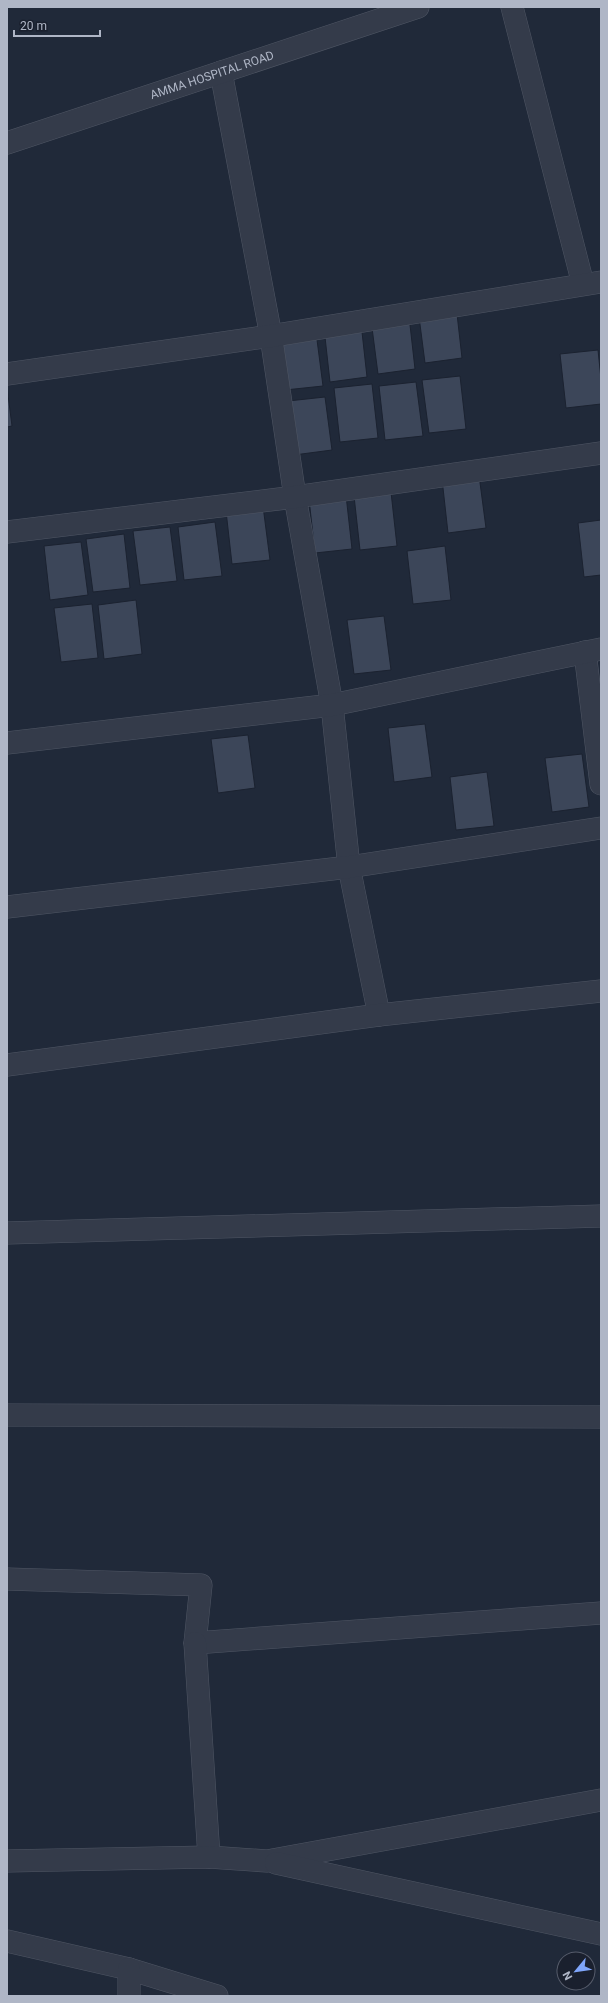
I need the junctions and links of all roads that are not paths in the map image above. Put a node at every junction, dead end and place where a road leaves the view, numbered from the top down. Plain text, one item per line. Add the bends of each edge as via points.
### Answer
1 (418, 7) edge
2 (512, 7) edge
3 (221, 72) junction
4 (7, 143) edge
5 (592, 283) edge
6 (271, 336) junction
7 (7, 374) edge
8 (601, 452) edge
9 (295, 497) junction
10 (7, 532) edge
11 (593, 650) edge
12 (332, 705) junction
13 (7, 743) edge
14 (601, 784) edge
15 (601, 828) edge
16 (349, 867) junction
17 (7, 907) edge
18 (601, 991) edge
19 (379, 1015) junction
20 (7, 1065) edge
21 (601, 1216) edge
22 (7, 1233) edge
23 (7, 1415) edge
24 (601, 1417) edge
25 (7, 1579) edge
26 (601, 1613) edge
27 (195, 1643) junction
28 (601, 1800) edge
29 (210, 1857) junction
30 (7, 1861) edge
31 (267, 1861) junction
32 (601, 1934) edge
33 (7, 1941) edge
34 (129, 1969) junction
35 (129, 1996) edge
36 (217, 1996) edge

1 - 3 street, AMMA HOSPITAL ROAD
2 - 5 street
3 - 4 street, AMMA HOSPITAL ROAD
3 - 6 street
5 - 6 street
6 - 7 street
6 - 9 street
8 - 9 street
9 - 10 street
9 - 12 street
11 - 12 street
11 - 14 street
12 - 13 street
12 - 16 street
15 - 16 street
16 - 17 street
16 - 19 street
18 - 19 street
19 - 20 street
21 - 22 street
23 - 24 street
25 - 27 street via 202,1585
26 - 27 street
27 - 29 street
28 - 31 street
29 - 30 street
29 - 31 street
31 - 32 street
33 - 34 street
34 - 35 street
34 - 36 street

